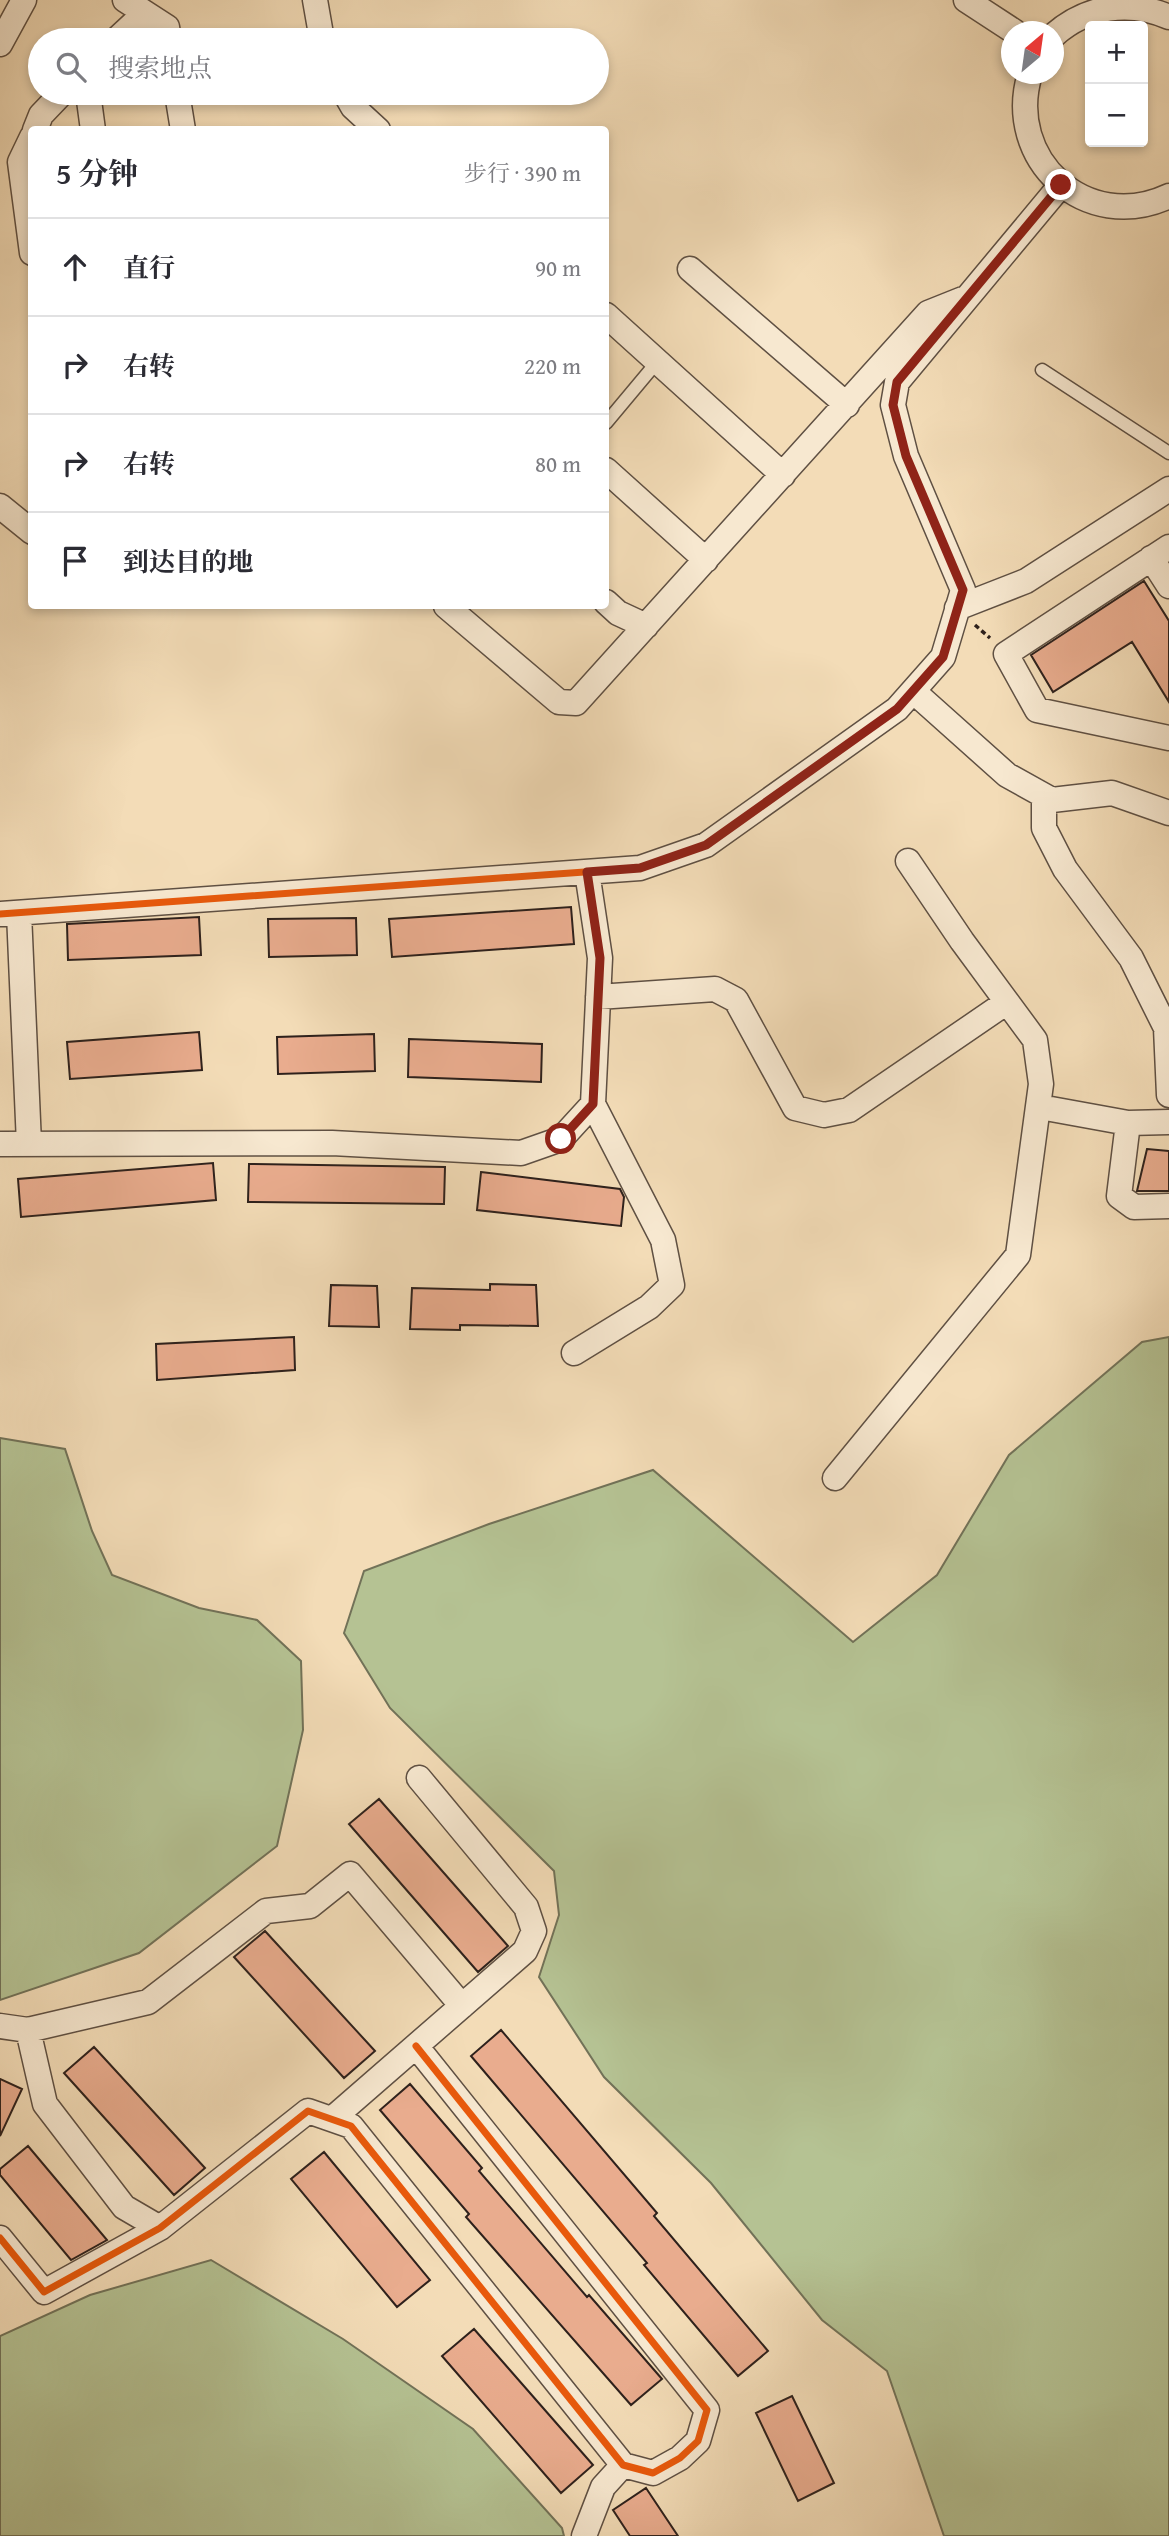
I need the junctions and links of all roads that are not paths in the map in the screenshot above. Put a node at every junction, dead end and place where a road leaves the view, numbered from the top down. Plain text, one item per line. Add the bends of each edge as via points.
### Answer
1 (24, 0) edge
2 (315, 0) edge
3 (965, 0) edge
4 (135, 6) edge
5 (1169, 17) edge
6 (1001, 23) edge
7 (123, 28) edge
8 (167, 28) edge
9 (320, 28) edge
10 (1064, 28) edge
11 (0, 44) edge
12 (1027, 84) edge
13 (51, 105) edge
14 (90, 105) edge
15 (179, 105) edge
16 (352, 105) edge
17 (37, 126) edge
18 (92, 126) edge
19 (182, 126) edge
20 (374, 126) edge
21 (28, 145) edge
22 (1061, 185) junction
23 (1169, 196) edge
24 (28, 223) edge
25 (690, 269) dead end
26 (967, 297) junction
27 (609, 318) edge
28 (657, 362) junction
29 (1042, 370) dead end
30 (846, 405) junction
31 (609, 419) edge
32 (1169, 453) edge
33 (609, 473) edge
34 (783, 475) junction
35 (1169, 489) edge
36 (0, 506) edge
37 (28, 528) edge
38 (1160, 553) edge
39 (706, 560) junction
40 (1169, 586) edge
41 (609, 605) edge
42 (957, 608) junction
43 (450, 609) edge
44 (646, 626) junction
45 (913, 691) junction
46 (1169, 738) edge
47 (1044, 796) junction
48 (1169, 813) edge
49 (908, 862) dead end
50 (587, 872) junction
51 (10, 914) edge
52 (598, 997) junction
53 (1007, 1002) junction
54 (1169, 1095) edge
55 (593, 1104) junction
56 (1051, 1109) dead end
57 (1169, 1122) edge
58 (1128, 1123) junction
59 (0, 1144) edge
60 (29, 1144) junction
61 (1169, 1206) edge
62 (574, 1353) dead end
63 (835, 1478) dead end
64 (419, 1778) dead end
65 (462, 2006) junction
66 (0, 2026) edge
67 (28, 2031) junction
68 (416, 2046) junction
69 (332, 2119) junction
70 (160, 2228) junction
71 (0, 2238) edge
72 (623, 2465) junction
73 (584, 2536) edge

1 - 11 street
2 - 9 street
3 - 6 street
4 - 7 street
4 - 8 street
5 - 10 street via 1150,9 1116,6 1083,14
12 - 22 street via 1026,127 1038,159
13 - 17 street
14 - 18 street
15 - 19 street
16 - 20 street
21 - 24 street via 20,162
22 - 23 street via 1089,201 1121,208 1154,204
22 - 26 street
25 - 30 street
26 - 30 street via 928,313
26 - 42 street via 897,382 893,405 906,456 963,590
27 - 28 street
28 - 31 lane
28 - 34 street
29 - 32 lane
30 - 34 street
33 - 39 street
34 - 39 street
35 - 42 street via 1026,581
36 - 37 street
38 - 40 street
38 - 46 street via 1006,654 1037,710
39 - 44 street
41 - 44 street
42 - 45 street via 943,657
43 - 44 street via 559,702 576,703
45 - 47 street via 1007,775
45 - 50 street via 897,709 706,845 640,868
47 - 48 street via 1052,800 1112,793
47 - 54 street via 1044,828 1065,869 1130,958 1166,1028
49 - 53 street
50 - 51 street
50 - 52 street via 600,958
51 - 60 street
52 - 53 street via 715,989 736,1000 795,1108 824,1115 849,1110
52 - 55 street
53 - 63 street via 1035,1040 1041,1084 1018,1255
55 - 60 street via 561,1139 521,1153 332,1143
55 - 62 street via 663,1240 671,1285 649,1307
56 - 58 street
57 - 58 street
58 - 61 street via 1119,1196 1134,1206
59 - 60 street
64 - 65 street via 526,1908 534,1931 525,1951
65 - 67 street via 350,1874 310,1906 266,1911 148,2002
65 - 68 street
66 - 67 street
67 - 70 street via 45,2104 124,2207
68 - 69 street
68 - 72 street via 707,2410 698,2441 680,2458 653,2473
69 - 70 street via 308,2111
69 - 72 street via 351,2126
70 - 71 street via 44,2292
72 - 73 street via 603,2487

